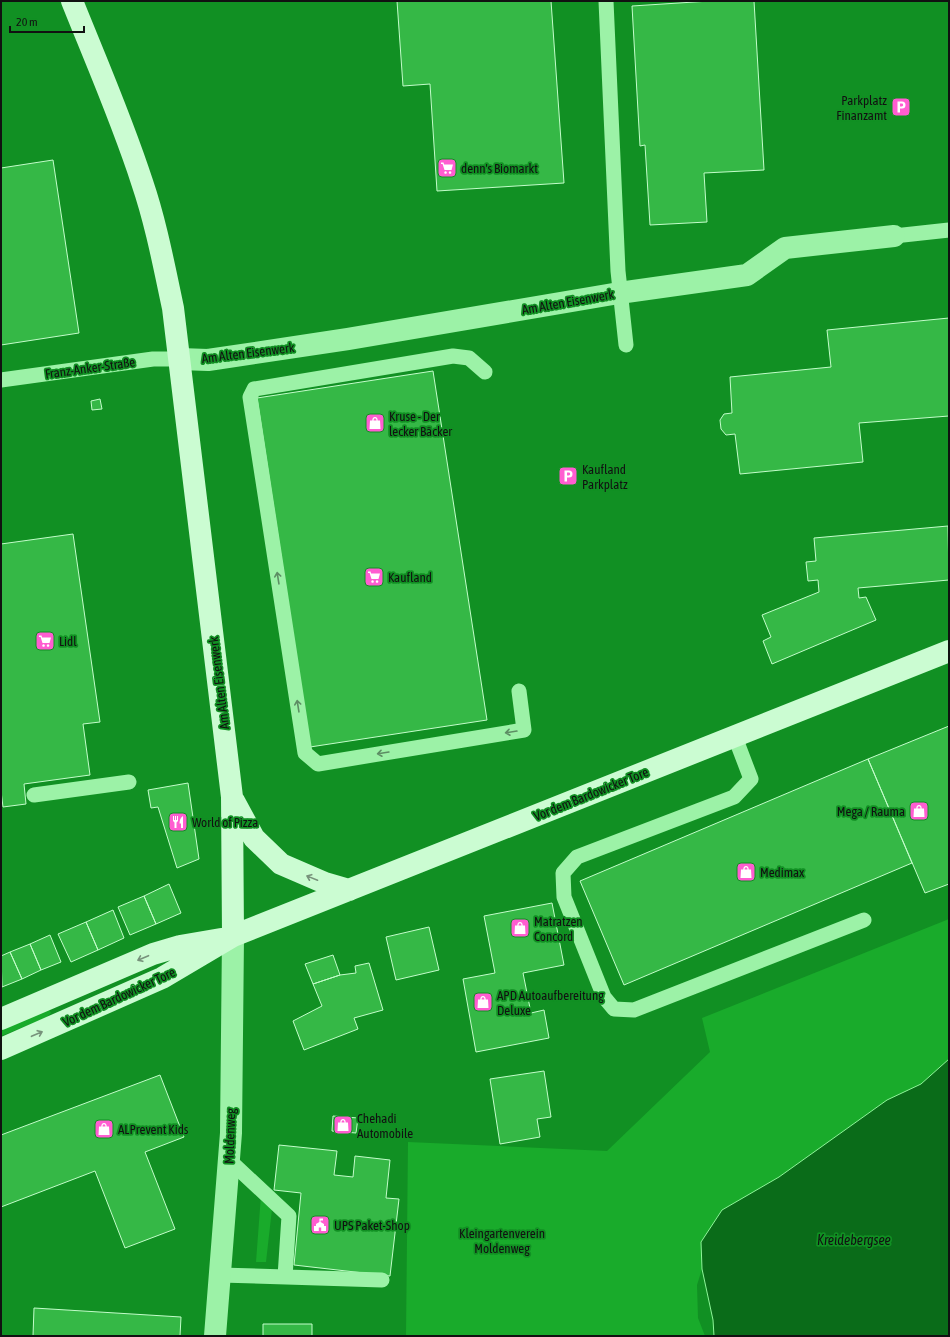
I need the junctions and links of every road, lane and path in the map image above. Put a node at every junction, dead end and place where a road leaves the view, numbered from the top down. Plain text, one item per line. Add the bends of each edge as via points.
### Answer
1 (72, 1) edge
2 (606, 1) edge
3 (949, 230) edge
4 (894, 236) joint
5 (620, 293) junction
6 (626, 345) dead end
7 (180, 359) junction
8 (485, 372) dead end
9 (1, 380) edge
10 (949, 651) edge
11 (519, 691) dead end
12 (735, 737) junction
13 (130, 782) dead end
14 (34, 795) dead end
15 (232, 797) junction
16 (349, 890) junction
17 (864, 920) dead end
18 (234, 936) junction
19 (1, 1019) edge
20 (1, 1049) edge
21 (229, 1160) junction
22 (220, 1275) junction
23 (285, 1277) junction
24 (382, 1280) dead end
25 (215, 1336) edge

1 - 7 main road, Am Alten Eisenwerk via 142,182 158,236 173,308
2 - 5 lane
3 - 4 lane, Am Alten Eisenwerk
4 - 5 street, Am Alten Eisenwerk via 785,248 747,275
5 - 6 lane
5 - 7 street, Am Alten Eisenwerk via 208,360
7 - 9 lane, Franz-Anker-Straße via 153,359
7 - 15 main road, Am Alten Eisenwerk
11 -> 8 lane via 524,730 318,764 305,753 250,397 254,389 453,356 469,358
10 - 12 main road, Vor dem Bardowicker Tore
12 - 16 main road, Vor dem Bardowicker Tore
12 - 17 lane via 751,778 734,797 577,857 563,873 564,897 604,998 614,1009 634,1010
13 - 14 lane
16 -> 15 main road via 325,883 281,864 254,838
15 - 18 main road, Am Alten Eisenwerk
16 - 18 main road, Vor dem Bardowicker Tore
18 -> 19 main road, Vor dem Bardowicker Tore via 153,954
20 -> 18 main road, Vor dem Bardowicker Tore via 162,978
18 - 21 street, Moldenweg
21 - 22 street, Moldenweg
21 - 23 lane via 289,1216
22 - 23 lane
22 - 25 street, Moldenweg
23 - 24 lane

